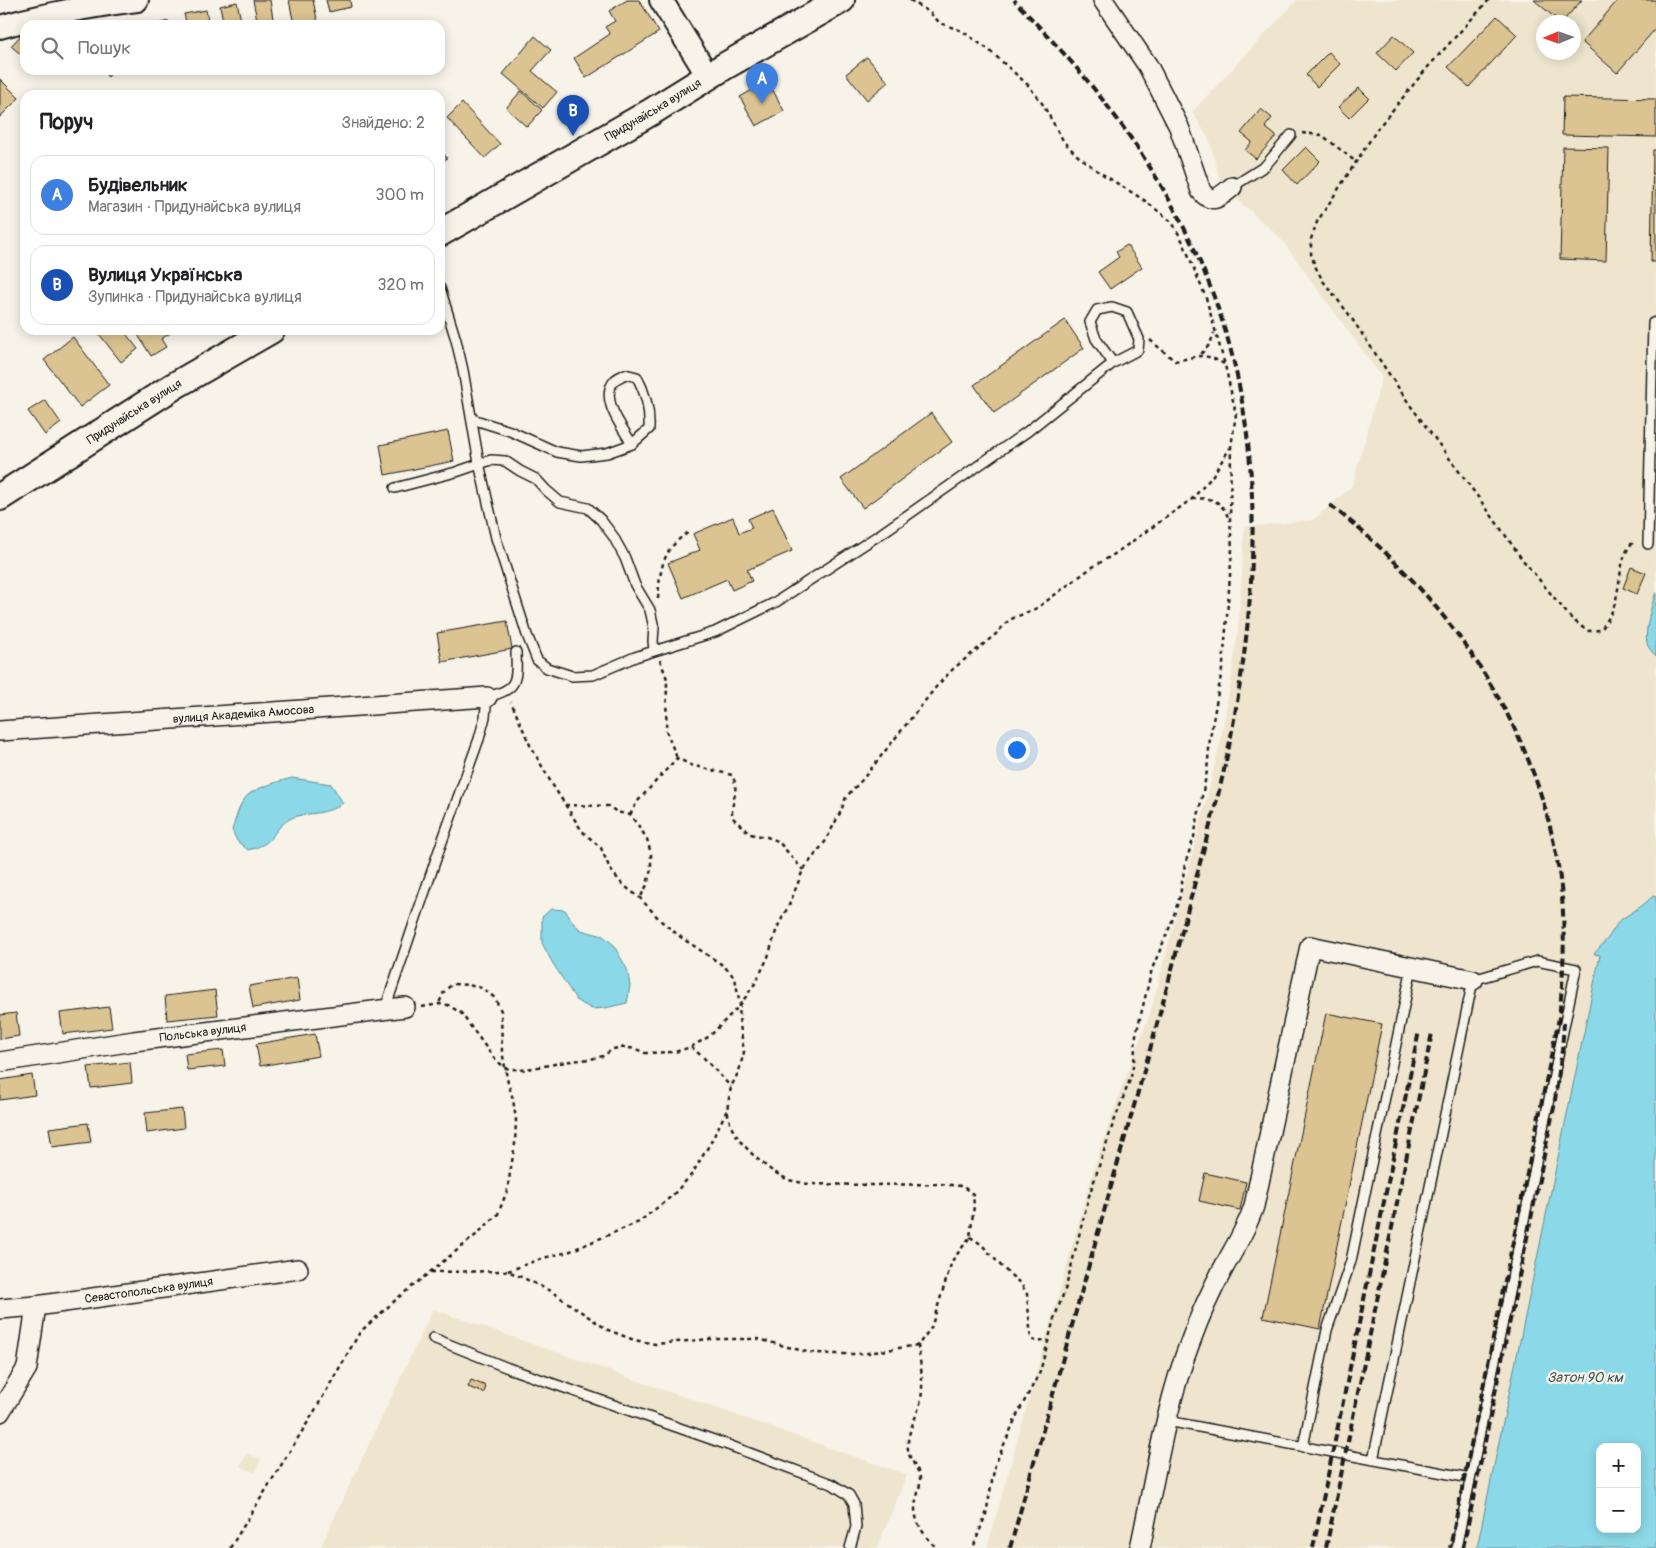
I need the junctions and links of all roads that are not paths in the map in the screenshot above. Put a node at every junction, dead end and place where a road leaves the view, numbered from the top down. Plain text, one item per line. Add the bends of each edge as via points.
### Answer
1 (136, 0) edge
2 (661, 0) edge
3 (841, 0) edge
4 (1103, 0) edge
5 (88, 3) edge
6 (26, 20) edge
7 (20, 22) edge
8 (0, 27) edge
9 (708, 76) junction
10 (1290, 135) road end
11 (1232, 187) joint
12 (445, 230) edge
13 (445, 304) edge
14 (1656, 322) edge
15 (262, 335) edge
16 (1112, 363) junction
17 (472, 419) junction
18 (632, 444) junction
19 (479, 463) junction
20 (395, 488) dead end
21 (0, 497) edge
22 (1648, 544) road end
23 (654, 650) junction
24 (516, 652) dead end
25 (486, 697) junction
26 (0, 731) edge
27 (1412, 967) junction
28 (1473, 980) junction
29 (405, 1007) road end
30 (385, 1008) junction
31 (0, 1062) edge
32 (298, 1269) dead end
33 (36, 1306) junction
34 (0, 1309) edge
35 (433, 1338) dead end
36 (0, 1412) edge
37 (1167, 1421) junction
38 (1303, 1447) junction
39 (1374, 1460) junction
40 (1470, 1478) junction
41 (850, 1548) edge
42 (1140, 1548) edge
43 (1456, 1548) edge

1 - 5 street
2 - 9 street
3 - 9 main road, Придунайська вулиця
4 - 11 street via 1148,66 1179,127 1200,191 1206,198 1213,199
5 - 6 street
7 - 8 street
9 - 12 main road, Придунайська вулиця
10 - 11 lane via 1265,166
13 - 17 lane via 456,340
14 - 22 lane via 1653,324
15 - 21 main road, Придунайська вулиця via 174,386
16 - 16 lane via 1138,350 1139,339 1127,312 1112,307 1098,310 1090,322 1096,339
16 - 23 lane via 1028,431 776,602 715,632
17 - 18 lane via 510,431 557,452 581,456 607,453
17 - 19 lane
18 - 18 lane via 649,429 650,410 637,376 625,374 615,380 609,392 611,406
19 - 20 lane
19 - 23 lane via 505,461 536,479 560,502 588,508 601,520 617,543 650,610
19 - 23 lane via 496,538 537,660 547,668 572,676 593,676
24 - 25 lane via 514,683 506,691
25 - 26 street, вулиця Академіка Амосова
25 - 30 lane via 479,739
27 - 28 street
27 - 37 street via 1310,946 1254,1206 1244,1232 1205,1304 1177,1381
27 - 38 lane via 1351,1261 1326,1330
28 - 39 lane
28 - 40 lane via 1537,961 1576,969
29 - 30 street, Польська вулиця
30 - 31 street, Польська вулиця
32 - 33 street, Севастопольська вулиця
33 - 34 street, Севастопольська вулиця
33 - 36 street via 27,1368
35 - 41 lane via 832,1484 849,1495 854,1504 856,1527
37 - 38 lane
37 - 42 street
38 - 39 lane
39 - 40 lane
40 - 43 lane

